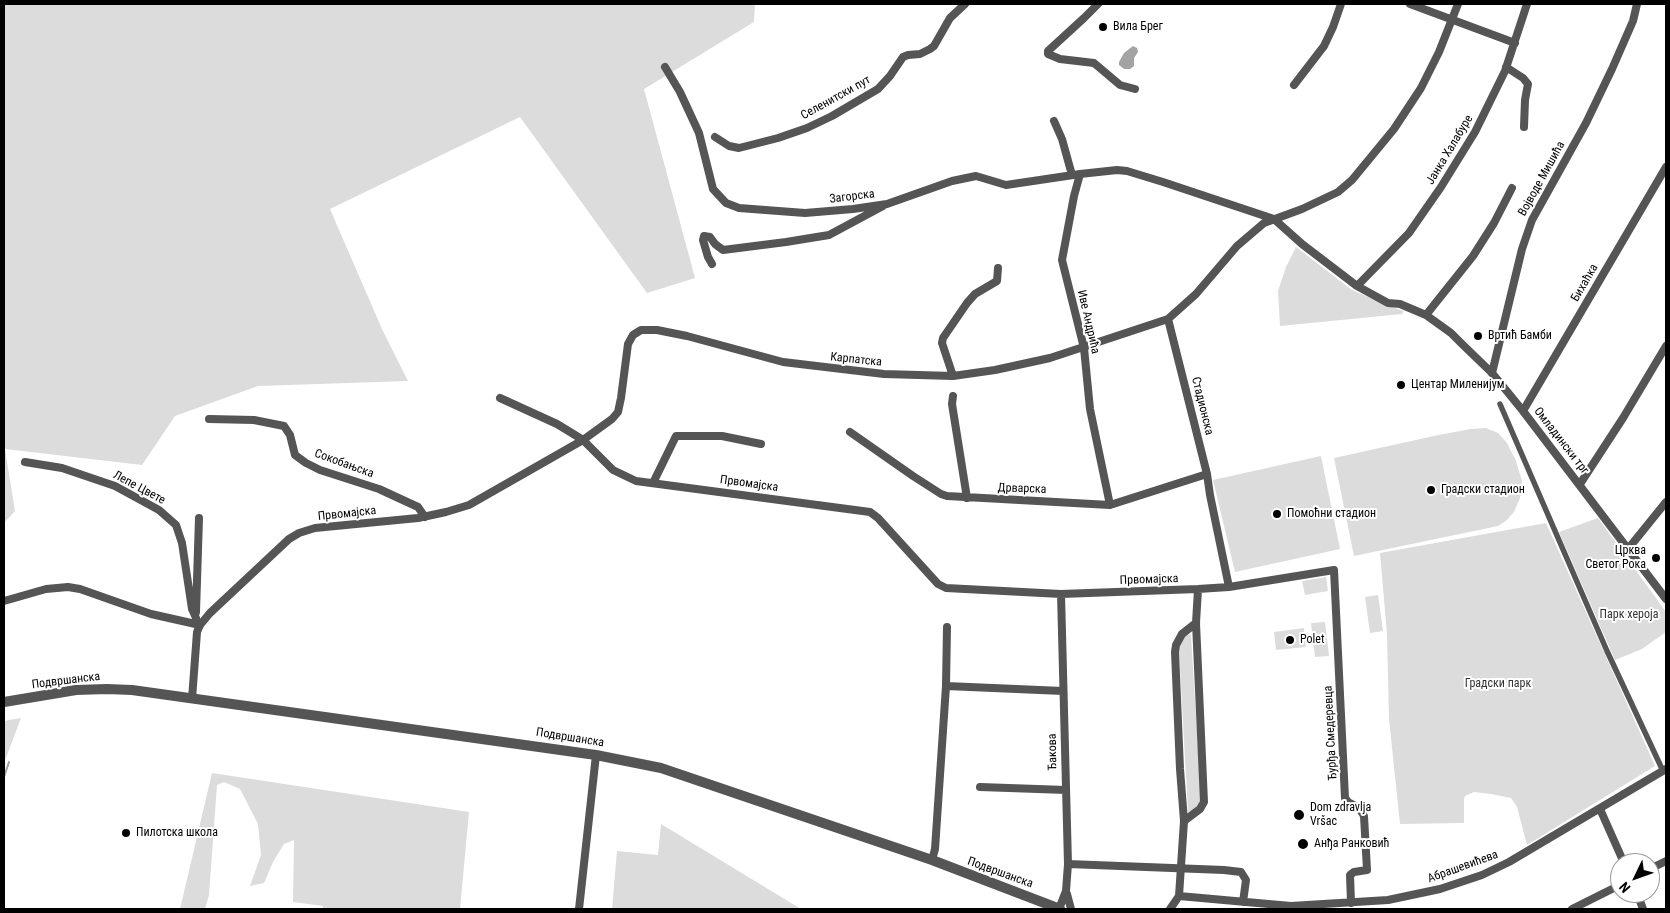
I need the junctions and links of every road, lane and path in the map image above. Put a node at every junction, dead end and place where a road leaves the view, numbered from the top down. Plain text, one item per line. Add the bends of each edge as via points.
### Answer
1 (965, 4) edge
2 (1098, 4) edge
3 (1341, 4) edge
4 (1410, 4) edge
5 (1458, 4) edge
6 (1527, 4) edge
7 (1637, 4) edge
8 (1451, 20) junction
9 (1515, 43) junction
10 (665, 67) dead end
11 (1506, 67) junction
12 (1294, 85) dead end
13 (1135, 89) dead end
14 (1054, 121) dead end
15 (1524, 127) dead end
16 (715, 137) dead end
17 (1666, 167) edge
18 (1076, 174) junction
19 (1512, 188) dead end
20 (887, 204) junction
21 (1274, 219) junction
22 (712, 264) dead end
23 (998, 268) dead end
24 (1357, 286) junction
25 (1424, 314) junction
26 (1168, 319) junction
27 (1666, 346) edge
28 (1084, 348) junction
29 (1492, 373) junction
30 (953, 376) junction
31 (953, 396) dead end
32 (500, 398) dead end
33 (1500, 404) dead end
34 (1523, 411) junction
35 (209, 419) dead end
36 (850, 432) dead end
37 (583, 440) junction
38 (762, 444) dead end
39 (25, 462) dead end
40 (1207, 474) junction
41 (653, 483) junction
42 (1580, 484) junction
43 (967, 498) junction
44 (1666, 502) edge
45 (1110, 505) junction
46 (425, 517) junction
47 (199, 518) dead end
48 (1628, 548) junction
49 (1334, 570) joint
50 (1229, 587) junction
51 (1198, 589) junction
52 (1061, 594) junction
53 (1666, 598) edge
54 (4, 601) edge
55 (196, 618) junction
56 (1196, 623) junction
57 (200, 625) junction
58 (947, 627) dead end
59 (946, 686) junction
60 (1063, 691) junction
61 (192, 699) junction
62 (4, 702) edge
63 (596, 754) junction
64 (1665, 770) edge
65 (980, 787) dead end
66 (1066, 790) junction
67 (1600, 809) junction
68 (1184, 820) junction
69 (1620, 853) edge
70 (932, 860) junction
71 (1068, 864) junction
72 (1181, 869) junction
73 (1610, 890) edge
74 (1066, 891) junction
75 (1179, 896) junction
76 (1243, 902) junction
77 (1351, 903) junction
78 (580, 909) edge
79 (1060, 909) edge
80 (1071, 909) edge
81 (1170, 909) edge
82 (1572, 909) edge

1 - 16 street, Селенитски пут via 956,11 934,46 920,54 904,57 878,89 832,116 778,138 739,148
2 - 13 street via 1048,54 1060,59 1094,63 1120,85
3 - 12 street via 1324,46
4 - 8 street
5 - 8 street
6 - 9 street, Јанка Халабуре
7 - 29 street, Војводе Мишића via 1612,69 1532,220
8 - 9 street
8 - 21 street via 1412,102 1352,180 1338,192
9 - 11 street, Јанка Халабуре
10 - 20 street, Загорска via 699,133 713,189 726,203 739,208 804,213
11 - 15 street via 1528,84
11 - 24 street, Јанка Халабуре via 1475,132 1435,195 1408,233
14 - 18 street
17 - 34 street, Бихаћка
18 - 20 street, Загорска via 1006,185 976,176
18 - 21 street, Загорска via 1127,171
18 - 28 street, Иве Андрића via 1062,260
19 - 25 street via 1473,256 1456,280
20 - 22 street via 829,235 795,241 723,250 710,237 704,236
21 - 24 street, Омладински трг
21 - 26 street via 1264,223 1237,246 1196,294
23 - 30 street via 997,281 966,303 943,338
24 - 25 street, Омладински трг via 1388,303 1400,304
25 - 29 street, Омладински трг via 1451,333
26 - 28 street
26 - 40 street, Стадионска
27 - 42 street
28 - 30 street, Карпатска via 1028,363
28 - 45 street, Иве Андрића via 1090,409
29 - 34 street, Омладински трг
30 - 37 street, Карпатска via 884,374 783,362 650,329 637,332 631,339 618,412
31 - 43 street
32 - 37 street
33 - 64 street via 1607,651
34 - 42 street, Омладински трг
35 - 46 street, Сокобањска via 254,420 284,426 295,455 306,463 379,489 418,507
36 - 43 street, Дрварска via 942,494
37 - 41 street, Првомајска via 618,474
37 - 46 street, Првомајска via 470,505
38 - 41 street via 722,436 676,436
39 - 55 street, Лепе Цвете via 62,468 115,486 159,510 176,525
40 - 45 street, Дрварска
40 - 50 street, Стадионска
41 - 52 street, Првомајска via 870,512 940,586
42 - 48 street, Омладински трг
43 - 45 street, Дрварска
44 - 48 street
46 - 57 street, Првомајска via 316,528 299,533
47 - 55 street
48 - 53 street, Омладински трг
49 - 50 street, Првомајска
49 - 77 street, Ђурђа Смедеревца via 1345,798 1362,812 1365,834 1366,870 1350,875
50 - 51 street, Првомајска
51 - 52 street, Првомајска
51 - 56 street
52 - 60 street, Ђакова
54 - 57 street via 46,589 68,587 151,614
55 - 57 street, Лепе Цвете
56 - 68 street via 1182,634 1175,652
56 - 68 street via 1204,802 1200,809
57 - 61 street
58 - 59 street
59 - 60 street
59 - 70 street
60 - 66 street, Ђакова
61 - 62 street, Подвршанска via 107,689 76,690
61 - 63 street, Подвршанска
63 - 70 street, Подвршанска via 660,768
63 - 78 street
64 - 67 street, Абрашевићева
65 - 66 street
66 - 71 street, Ђакова
67 - 69 street
67 - 77 street, Абрашевићева via 1482,875 1426,892
68 - 72 street
70 - 79 street, Подвршанска
71 - 72 street
71 - 74 street, Ђакова
72 - 75 street
72 - 76 street via 1241,872 1246,880
73 - 82 street
74 - 79 street, Ђакова
74 - 80 street
75 - 76 street, Абрашевићева
75 - 81 street
76 - 77 street, Абрашевићева via 1291,906

